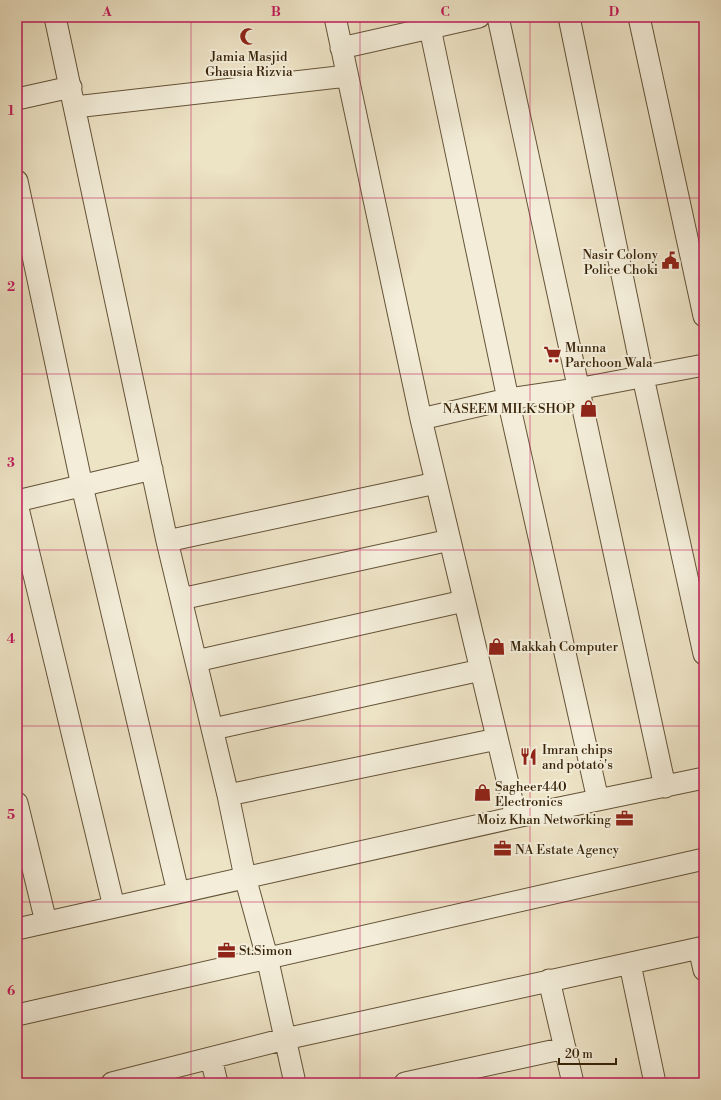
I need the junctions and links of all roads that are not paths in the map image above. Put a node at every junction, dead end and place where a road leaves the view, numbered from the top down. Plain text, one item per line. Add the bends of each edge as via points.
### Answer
1 (56, 17) edge
2 (335, 17) edge
3 (479, 17) edge
4 (498, 17) edge
5 (569, 17) edge
6 (639, 17) edge
7 (430, 28) junction
8 (341, 48) junction
9 (347, 76) junction
10 (73, 97) junction
11 (17, 100) edge
12 (17, 182) edge
13 (704, 316) edge
14 (704, 365) edge
15 (643, 377) junction
16 (577, 389) junction
17 (508, 399) junction
18 (421, 418) junction
19 (152, 470) junction
20 (436, 483) junction
21 (82, 486) junction
22 (17, 501) edge
23 (17, 504) edge
24 (450, 540) junction
25 (167, 541) junction
26 (181, 599) junction
27 (464, 601) junction
28 (704, 654) edge
29 (196, 661) junction
30 (480, 670) junction
31 (213, 729) junction
32 (497, 739) junction
33 (704, 778) edge
34 (665, 787) junction
35 (228, 795) junction
36 (598, 800) junction
37 (17, 803) edge
38 (516, 817) junction
39 (704, 859) edge
40 (245, 877) junction
41 (178, 892) junction
42 (114, 907) junction
43 (46, 922) junction
44 (17, 929) edge
45 (702, 948) edge
46 (267, 957) junction
47 (630, 964) junction
48 (704, 970) edge
49 (549, 980) junction
50 (17, 1015) edge
51 (285, 1039) junction
52 (565, 1048) junction
53 (211, 1058) junction
54 (140, 1080) edge
55 (112, 1083) edge
56 (217, 1083) edge
57 (295, 1083) edge
58 (405, 1083) edge
59 (573, 1083) edge
60 (655, 1083) edge

1 - 10 street
2 - 8 street
3 - 7 street
4 - 16 street
5 - 15 street
6 - 13 street
7 - 8 street
7 - 17 street
8 - 9 street
9 - 10 street
9 - 18 street
10 - 11 street
10 - 19 street
12 - 21 street
14 - 15 street
15 - 16 street
15 - 28 street
16 - 17 street
16 - 34 street
17 - 18 street
17 - 36 street
18 - 20 street
19 - 21 street
19 - 25 street
20 - 24 street
20 - 25 street
21 - 22 street
21 - 41 street
23 - 42 street
24 - 26 street
24 - 27 street
25 - 26 street
26 - 29 street
27 - 29 street
27 - 30 street
29 - 31 street
30 - 31 street
30 - 32 street
31 - 35 street
32 - 35 street
32 - 38 street
33 - 34 street
34 - 36 street
35 - 40 street
36 - 38 street
37 - 43 street
38 - 40 street
39 - 46 street
40 - 41 street
40 - 46 street
41 - 42 street
42 - 43 street
43 - 44 street
45 - 47 street
45 - 48 street
46 - 50 street
46 - 51 street
47 - 49 street
47 - 60 street
49 - 51 street
49 - 52 street
51 - 53 street
51 - 57 street
52 - 58 street
52 - 59 street
53 - 54 street
53 - 56 street
54 - 55 street

